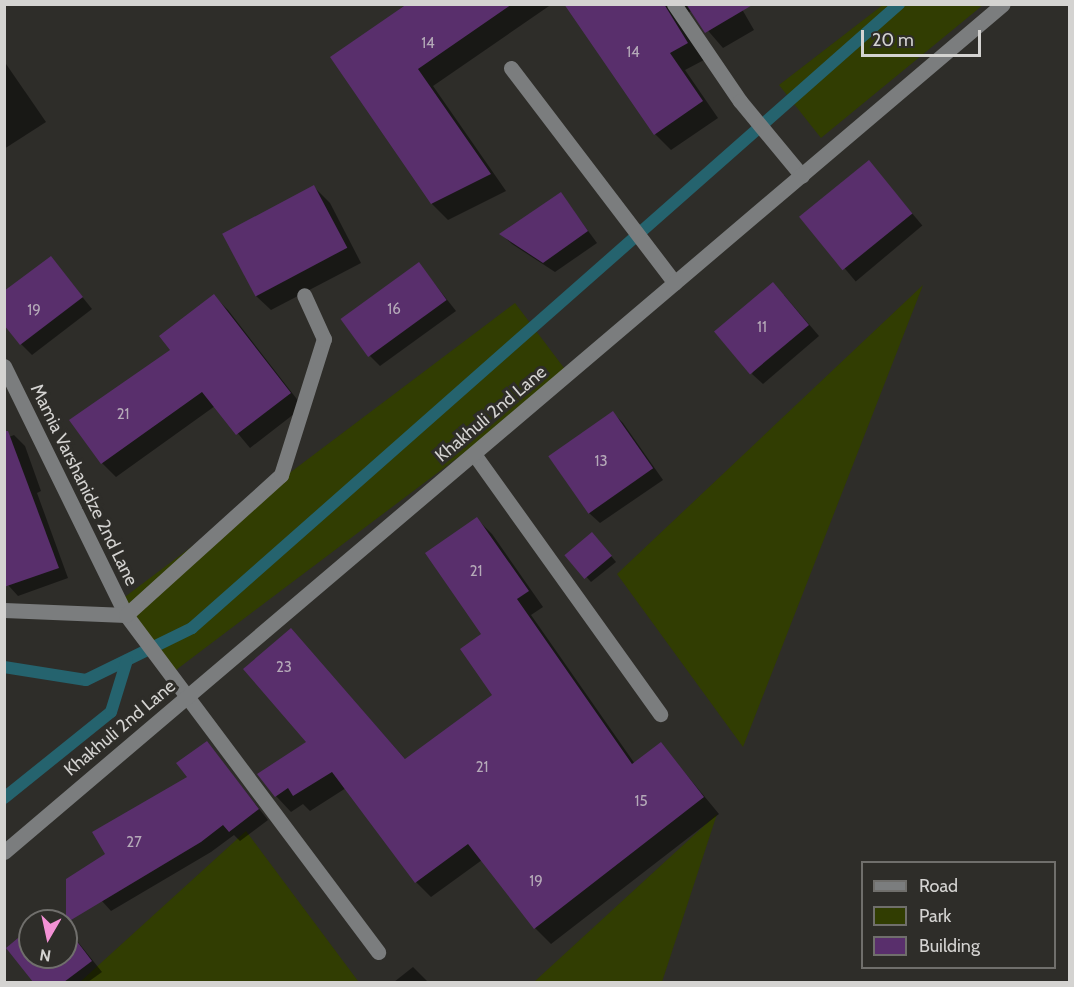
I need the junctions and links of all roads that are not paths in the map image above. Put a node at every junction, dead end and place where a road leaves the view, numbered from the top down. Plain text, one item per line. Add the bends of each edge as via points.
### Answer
1 (674, 4) edge
2 (1003, 4) edge
3 (511, 68) dead end
4 (802, 176) junction
5 (675, 284) junction
6 (304, 295) dead end
7 (4, 366) edge
8 (474, 454) junction
9 (4, 610) edge
10 (128, 617) junction
11 (186, 697) junction
12 (660, 714) dead end
13 (4, 852) edge
14 (378, 952) dead end

1 - 4 street via 740,101
2 - 4 street, Khakhuli 2nd Lane
3 - 5 street
4 - 5 street, Khakhuli 2nd Lane
5 - 8 street, Khakhuli 2nd Lane
6 - 10 street via 324,339 281,475
7 - 10 street, Mamia Varshanidze 2nd Lane
8 - 11 street, Khakhuli 2nd Lane
8 - 12 street
9 - 10 street
10 - 11 street, Mamia Varshanidze 2nd Lane
11 - 13 street, Khakhuli 2nd Lane
11 - 14 street, Mamia Varshanidze 2nd Lane

